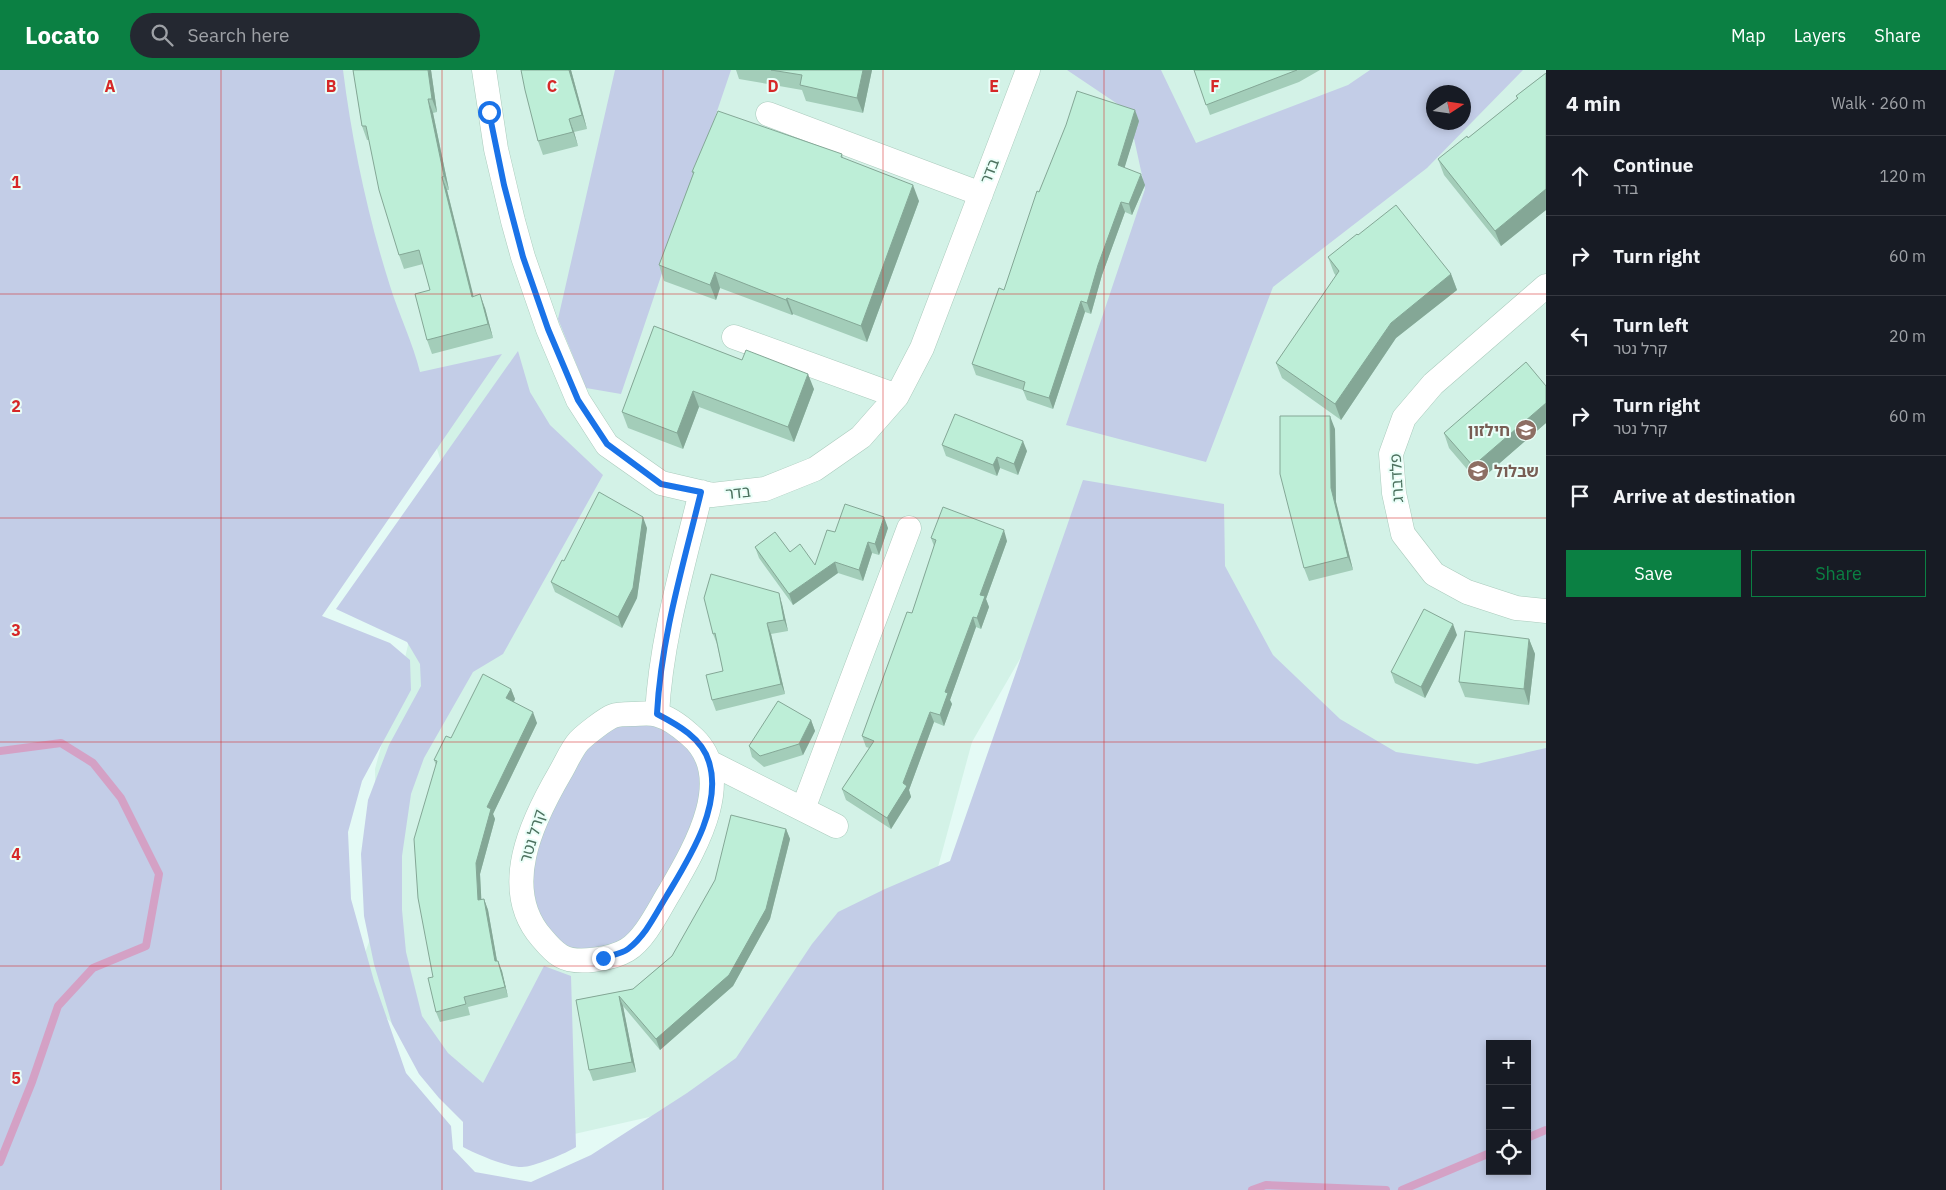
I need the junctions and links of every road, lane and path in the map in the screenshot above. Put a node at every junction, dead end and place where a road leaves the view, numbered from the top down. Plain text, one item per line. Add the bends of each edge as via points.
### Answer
1 (484, 70) edge
2 (1028, 70) edge
3 (768, 114) dead end
4 (981, 194) junction
5 (1546, 286) edge
6 (734, 336) dead end
7 (897, 396) junction
8 (701, 492) junction
9 (909, 528) dead end
10 (1546, 611) edge
11 (657, 714) junction
12 (709, 762) junction
13 (804, 809) junction
14 (836, 826) dead end

1 - 8 street, בדר via 496,149 523,257 548,329 578,400 607,444 661,484
2 - 4 street, בדר
3 - 4 street
4 - 7 street, בדר via 922,348
5 - 10 street, פלדברג via 1433,384 1404,418 1391,454 1394,493 1403,534 1434,574 1468,592 1516,608
6 - 7 street
7 - 8 street, בדר via 861,437 815,469 765,489 712,495
8 - 11 street via 664,646
9 - 13 street
11 - 12 street, קרל נטר via 696,740
11 - 12 street, קרל נטר via 613,716 579,740 541,806 528,838 521,872 523,903 531,925 561,956 580,961 603,958 627,950 645,932 690,858 706,820 712,790
12 - 13 street
13 - 14 street

